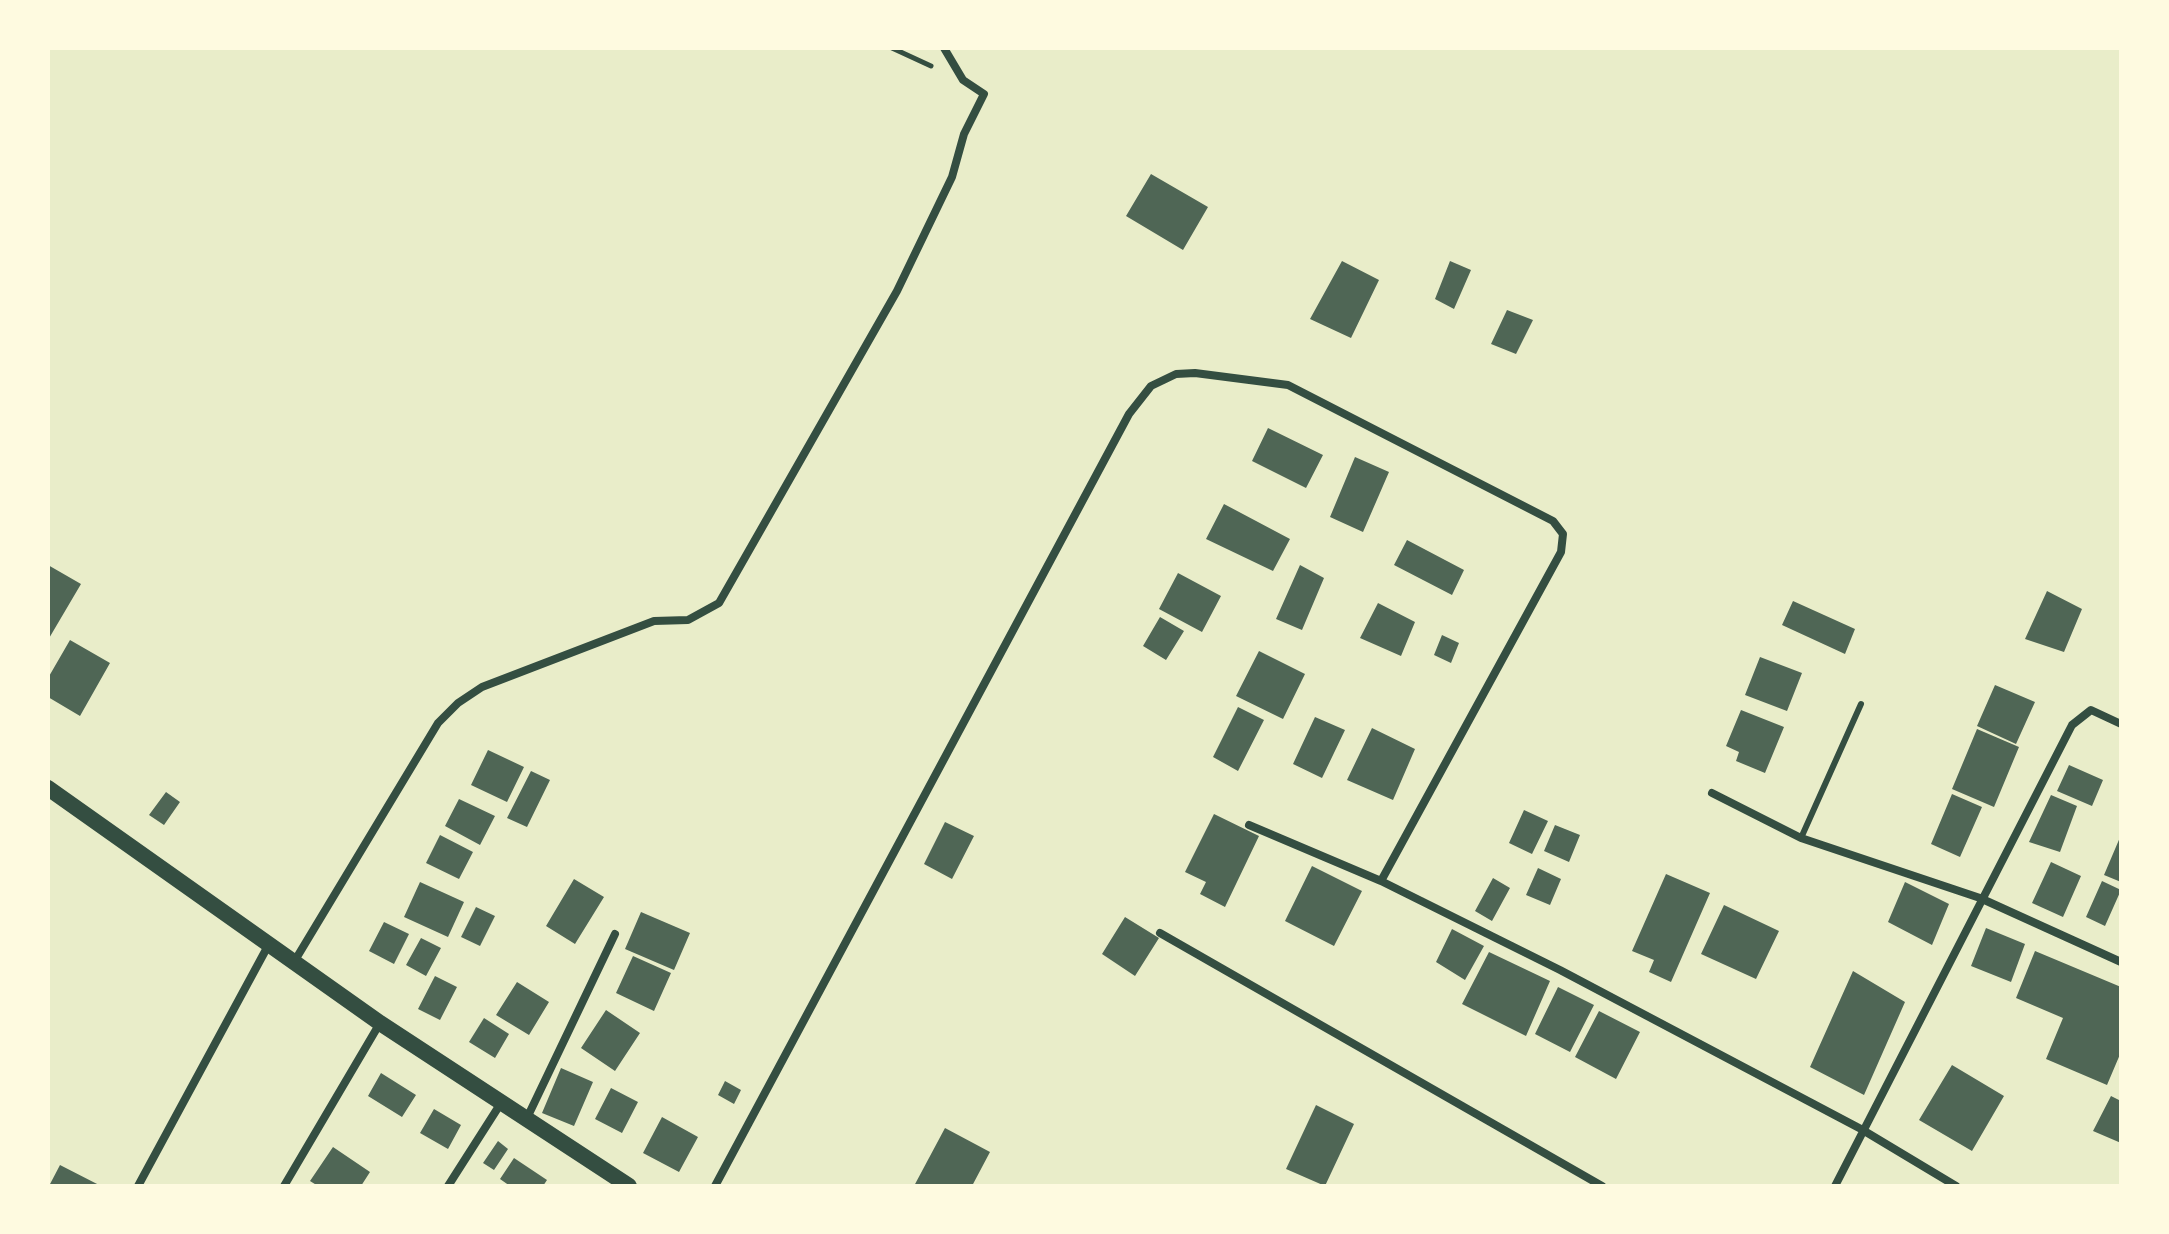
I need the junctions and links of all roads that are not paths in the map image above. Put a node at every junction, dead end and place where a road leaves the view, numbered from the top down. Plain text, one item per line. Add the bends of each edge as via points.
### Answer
1 (944, 48) edge
2 (1861, 704) dead end
3 (2121, 724) edge
4 (48, 788) edge
5 (1712, 793) dead end
6 (1249, 825) dead end
7 (1801, 838) junction
8 (1381, 881) junction
9 (1980, 898) junction
10 (1160, 933) dead end
11 (615, 934) dead end
12 (270, 942) junction
13 (2121, 962) edge
14 (293, 963) junction
15 (380, 1023) junction
16 (501, 1103) junction
17 (527, 1118) junction
18 (1861, 1129) junction
19 (620, 1184) edge
20 (138, 1186) edge
21 (284, 1186) edge
22 (448, 1186) edge
23 (715, 1186) edge
24 (1602, 1186) edge
25 (1835, 1186) edge
26 (1956, 1186) edge

1 - 14 street via 963,80 984,94 964,134 952,177 897,291 719,603 688,620 654,621 482,687 458,703 438,723
2 - 7 lane
3 - 9 street via 2091,710 2072,725
4 - 12 main road
5 - 7 street
6 - 8 street
7 - 9 street
8 - 18 street
8 - 23 street via 1561,552 1563,534 1553,521 1288,385 1176,374 1151,386 1129,414
9 - 13 street
9 - 18 street
10 - 24 street
11 - 17 street
12 - 14 main road
12 - 20 street
14 - 15 main road
15 - 16 main road
15 - 21 street
16 - 17 main road
16 - 22 street
17 - 19 main road
18 - 25 street
18 - 26 street

